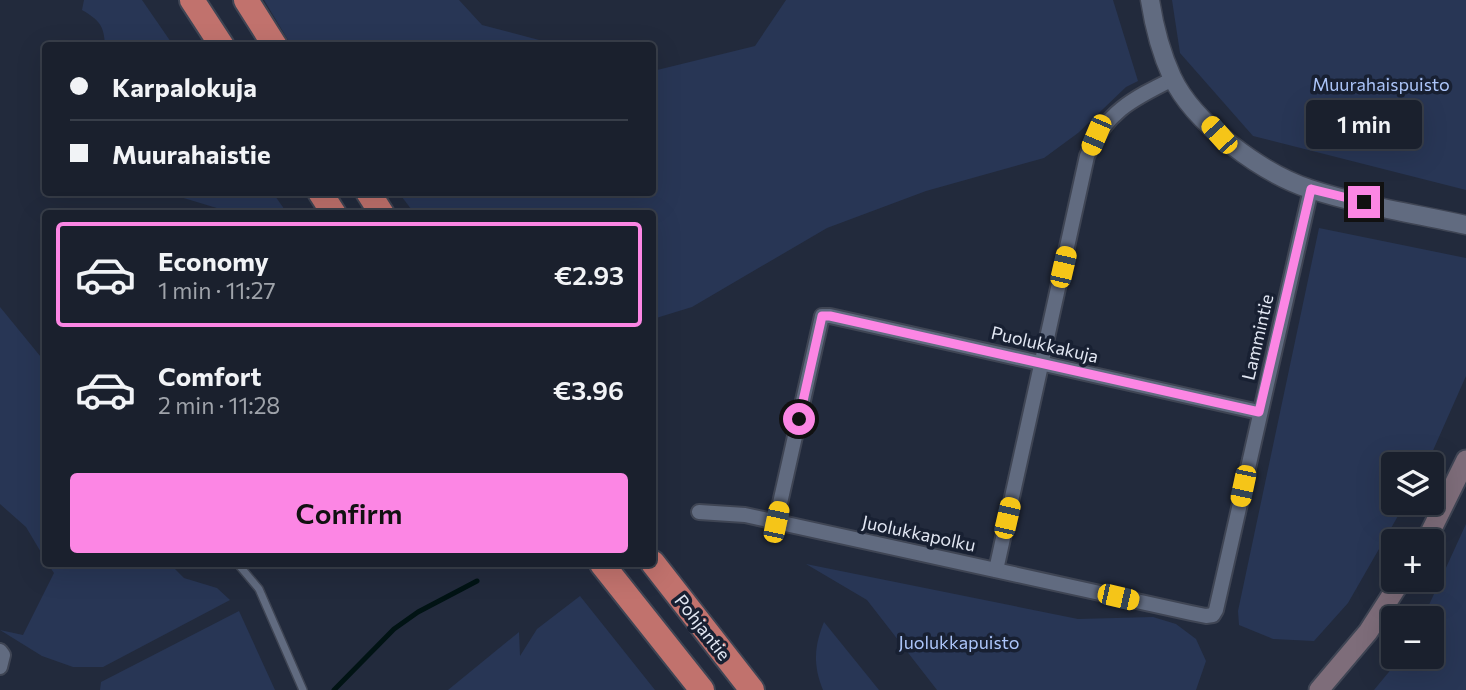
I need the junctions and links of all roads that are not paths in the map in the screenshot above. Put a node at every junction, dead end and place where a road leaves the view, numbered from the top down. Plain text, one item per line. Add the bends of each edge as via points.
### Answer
1 (192, 0) edge
2 (246, 0) edge
3 (1150, 0) edge
4 (219, 42) edge
5 (272, 42) edge
6 (1173, 79) junction
7 (1311, 189) junction
8 (1466, 225) edge
9 (1042, 363) junction
10 (1259, 412) junction
11 (1466, 460) edge
12 (699, 512) dead end
13 (776, 522) junction
14 (1432, 529) edge
15 (241, 567) edge
16 (604, 567) edge
17 (656, 567) edge
18 (996, 570) junction
19 (1394, 592) edge
20 (1213, 615) joint
21 (303, 690) edge
22 (702, 690) edge
23 (752, 690) edge
24 (1319, 690) edge

1 - 4 highway
2 - 5 highway
3 - 6 street
6 - 7 street via 1219,135 1251,160
6 - 9 street via 1133,99 1096,135 1087,156
7 - 8 street
7 - 10 street, Lammintie
9 - 10 street, Puolukkakuja
9 - 13 street, Puolukkakuja via 822,316
9 - 18 street
10 - 20 street, Lammintie
11 - 14 main road
12 - 13 street, Juolukkapolku via 745,514
13 - 18 street, Juolukkapolku
15 - 21 lane via 259,589
16 - 22 highway
17 - 23 highway, Pohjantie
18 - 20 street, Juolukkapolku
19 - 24 main road via 1368,632

